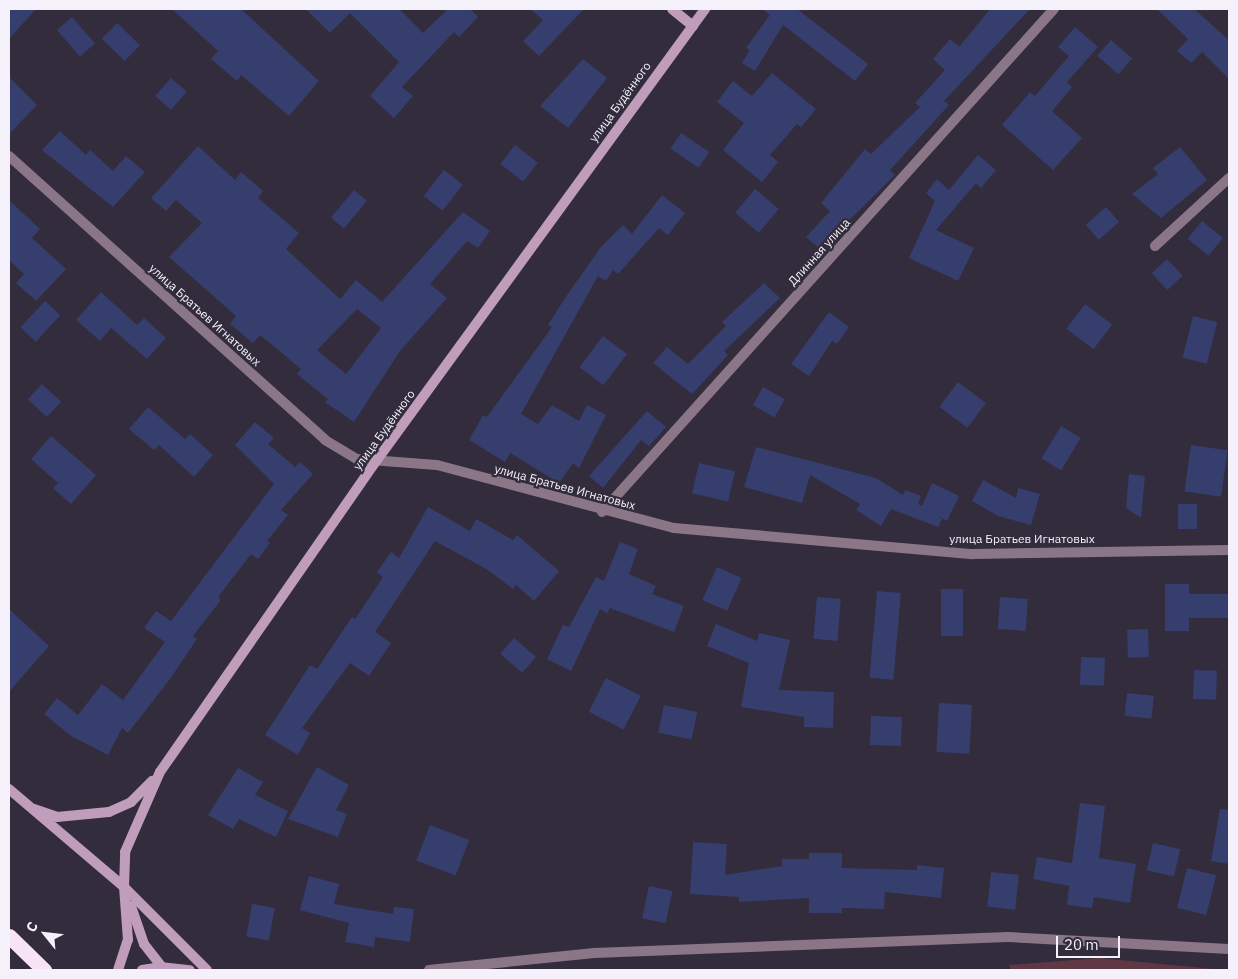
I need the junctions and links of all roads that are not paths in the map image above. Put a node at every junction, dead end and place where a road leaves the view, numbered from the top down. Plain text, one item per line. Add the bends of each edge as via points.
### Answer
1 (672, 9) edge
2 (705, 9) edge
3 (1054, 9) edge
4 (693, 26) junction
5 (9, 156) edge
6 (1229, 178) edge
7 (1155, 246) dead end
8 (377, 460) junction
9 (602, 512) junction
10 (1229, 550) edge
11 (160, 772) junction
12 (9, 789) edge
13 (29, 807) junction
14 (124, 887) junction
15 (9, 936) edge
16 (1229, 949) edge
17 (520, 965) edge
18 (162, 968) edge
19 (44, 970) edge
20 (118, 970) edge
21 (142, 970) edge
22 (190, 970) edge
23 (207, 970) edge
24 (429, 970) edge

1 - 4 street
2 - 4 street, улица Будённого
3 - 9 street, Длинная улица
4 - 8 street, улица Будённого
5 - 8 street, улица Братьев Игнатовых via 325,440 357,459
6 - 7 street
8 - 9 street, улица Братьев Игнатовых via 437,465
8 - 11 street, улица Будённого
9 - 10 street, улица Братьев Игнатовых via 674,528 973,554
11 - 13 street via 131,802 109,812 84,817 57,816
11 - 14 street, улица Будённого via 132,830 126,852
12 - 13 street
13 - 14 street
14 - 18 street via 144,944
14 - 20 street, улица Будённого via 128,940
14 - 23 street
15 - 19 highway
16 - 17 street via 1008,937 594,952
17 - 24 street
18 - 21 street
18 - 22 street

